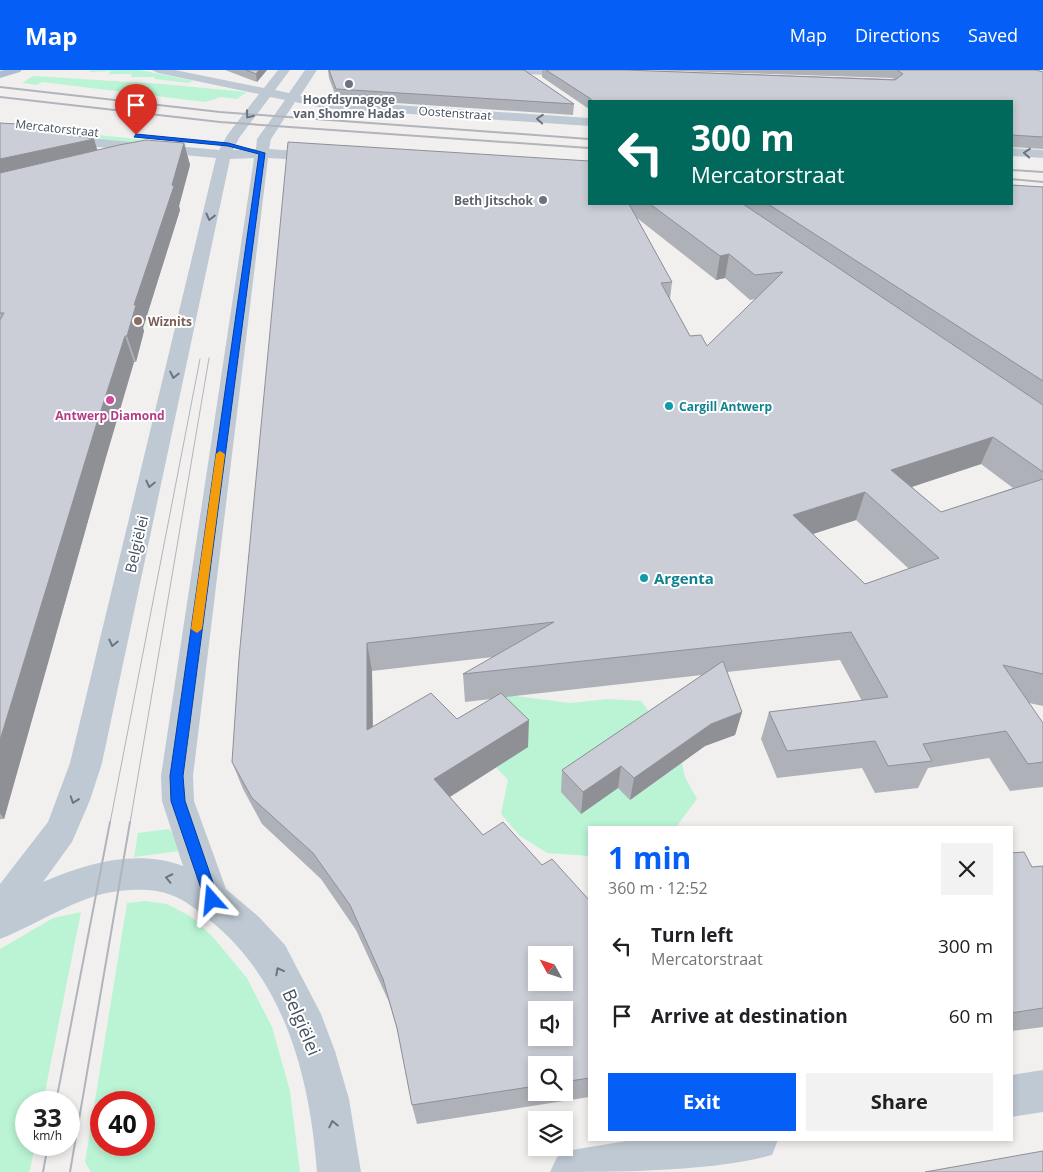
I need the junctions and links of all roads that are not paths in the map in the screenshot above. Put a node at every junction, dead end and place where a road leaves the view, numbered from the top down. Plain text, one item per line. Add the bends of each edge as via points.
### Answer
1 (16, 70) edge
2 (158, 70) edge
3 (284, 70) edge
4 (310, 70) edge
5 (521, 71) edge
6 (590, 74) edge
7 (0, 75) edge
8 (544, 87) edge
9 (260, 91) junction
10 (292, 98) junction
11 (574, 107) dead end
12 (588, 116) edge
13 (0, 122) edge
14 (588, 122) edge
15 (0, 134) edge
16 (101, 144) junction
17 (149, 149) junction
18 (226, 150) junction
19 (1013, 152) edge
20 (262, 153) junction
21 (1043, 154) edge
22 (87, 156) edge
23 (332, 157) edge
24 (124, 161) edge
25 (212, 900) junction
26 (0, 913) edge
27 (0, 922) edge
28 (1043, 1091) edge
29 (1013, 1096) edge
30 (751, 1141) edge
31 (339, 1172) edge
32 (572, 1172) edge

1 - 7 main road
2 - 9 street, Oostenstraat
3 - 9 street
4 - 10 street
5 - 6 street
5 - 8 street
9 - 10 street, Oostenstraat
9 -> 18 street
14 -> 10 street, Oostenstraat via 323,104
10 - 20 street via 264,139
11 - 12 street
13 - 18 street, Mercatorstraat
15 - 16 street, Mercatorstraat
16 - 17 street, Mercatorstraat
16 - 22 street via 101,150
17 - 18 street, Mercatorstraat
17 - 24 street
18 - 20 street, Mercatorstraat
18 -> 26 street, Belgiëlei via 86,763 60,832
21 -> 19 street
20 - 23 street, Mercatorstraat
20 - 25 street via 177,776 178,801
25 -> 27 street, Belgiëlei via 195,887 171,878 122,876 67,888
31 -> 25 street, Belgiëlei via 337,1144 322,1071 296,1004 270,956 241,922
28 - 29 street
30 - 32 street

